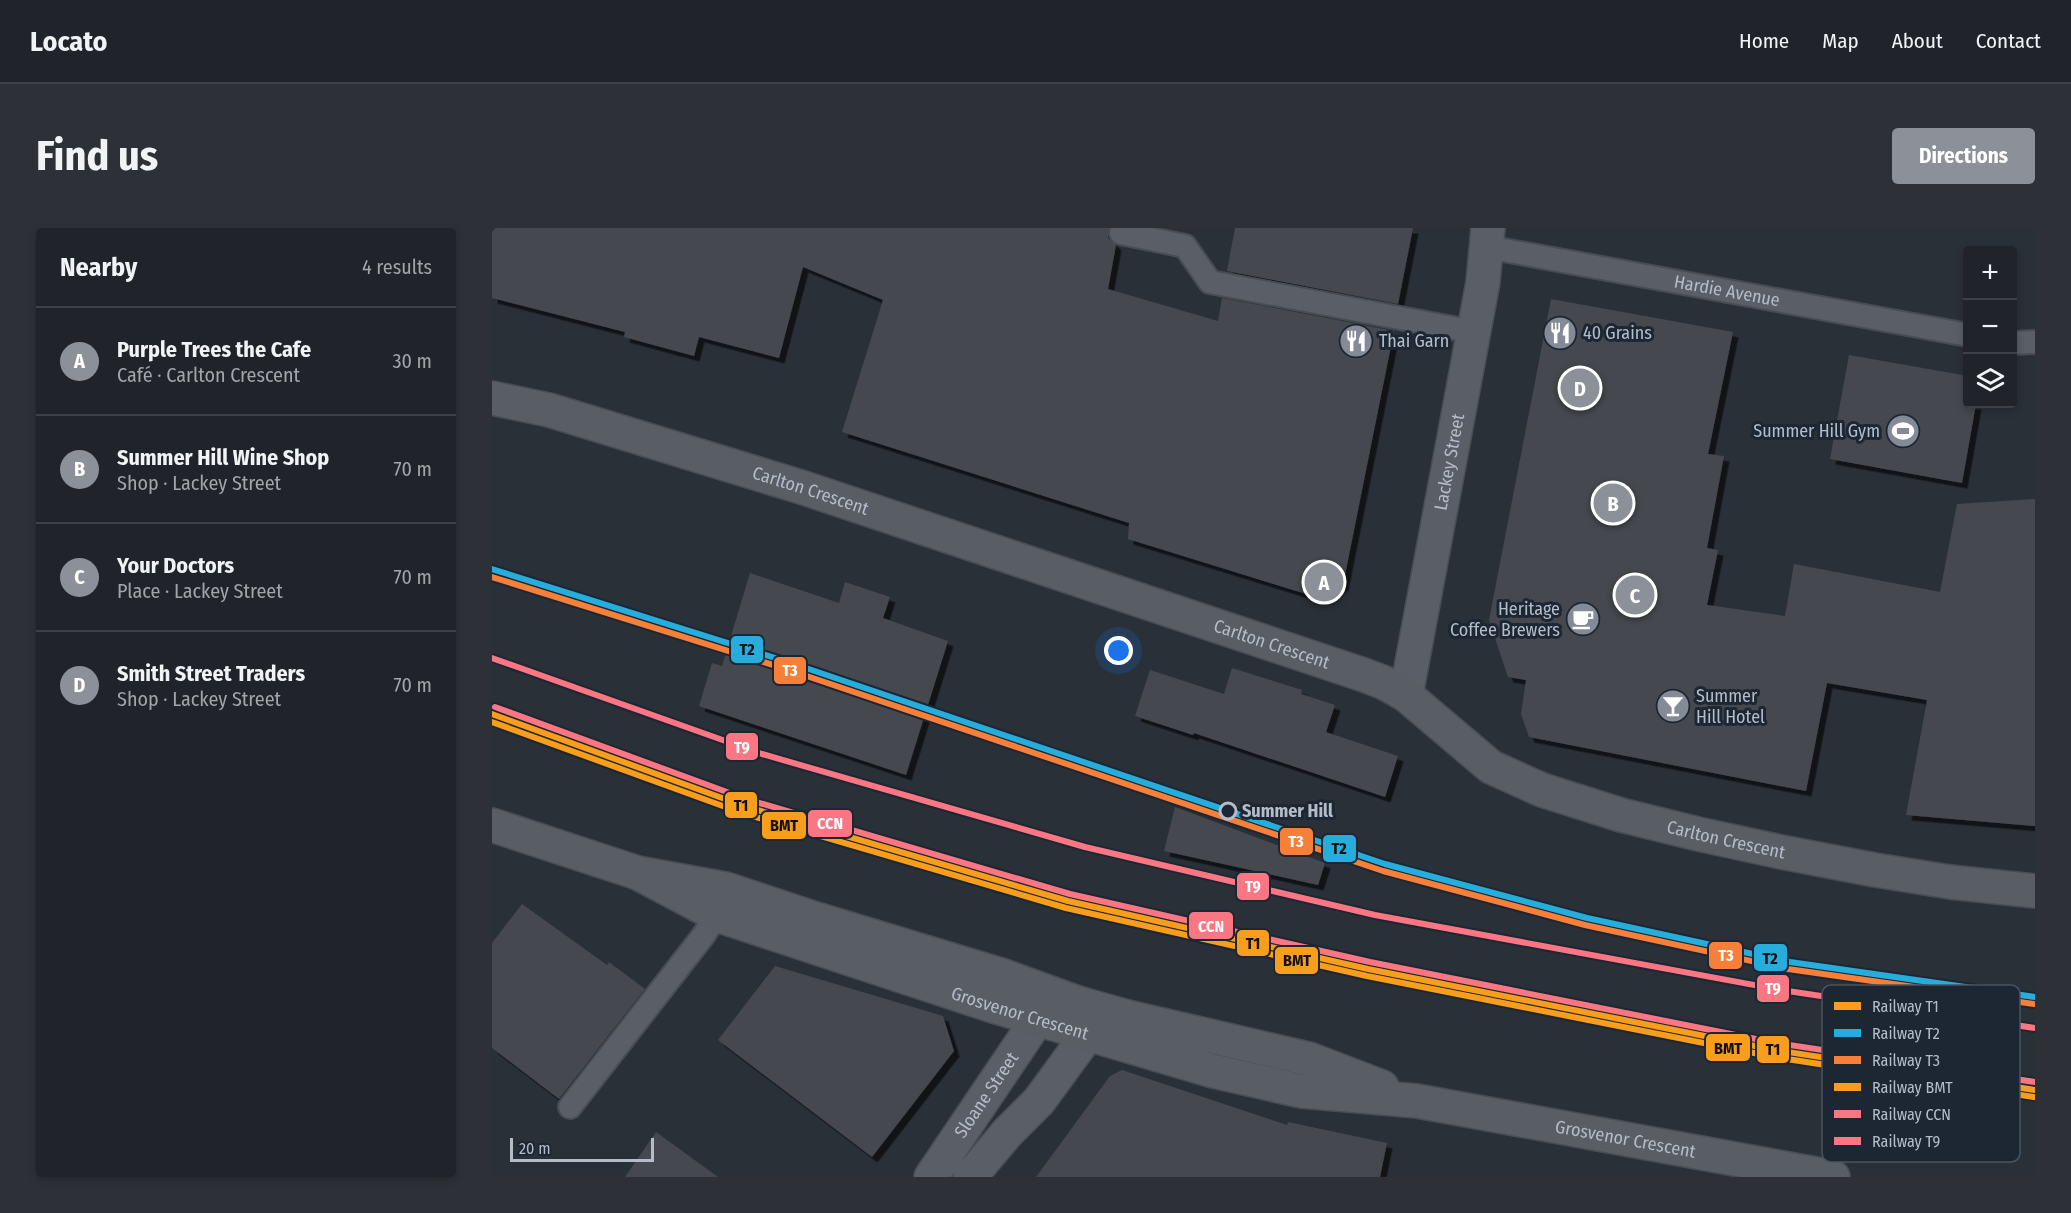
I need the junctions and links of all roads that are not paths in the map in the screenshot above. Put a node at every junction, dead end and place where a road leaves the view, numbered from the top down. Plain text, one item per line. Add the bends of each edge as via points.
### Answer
1 (1121, 233) dead end
2 (1488, 238) edge
3 (1474, 332) junction
4 (1963, 334) edge
5 (2035, 342) edge
6 (2017, 343) edge
7 (492, 398) edge
8 (1406, 695) junction
9 (492, 825) edge
10 (2035, 891) edge
11 (722, 902) junction
12 (1083, 1018) junction
13 (1037, 1020) junction
14 (570, 1107) dead end
15 (931, 1177) edge
16 (970, 1177) edge
17 (1833, 1177) edge

1 - 3 lane via 1185,246 1210,282
2 - 3 street, Lackey Street
2 - 4 lane, Hardie Avenue
3 - 8 street, Lackey Street
5 - 6 lane
7 - 8 street, Carlton Crescent via 549,410 801,487 1310,655
8 - 10 street, Carlton Crescent via 1491,767 1621,815 1875,870
9 - 11 street, Grosvenor Crescent
11 - 12 street, Grosvenor Crescent via 813,918 1001,975
11 - 13 street, Grosvenor Crescent
11 - 14 lane via 703,936
12 - 13 street, Grosvenor Crescent
12 - 16 street, Sloane Street via 1039,1101
12 - 17 street, Grosvenor Crescent via 1213,1071 1301,1091 1417,1101
13 - 15 street, Sloane Street

